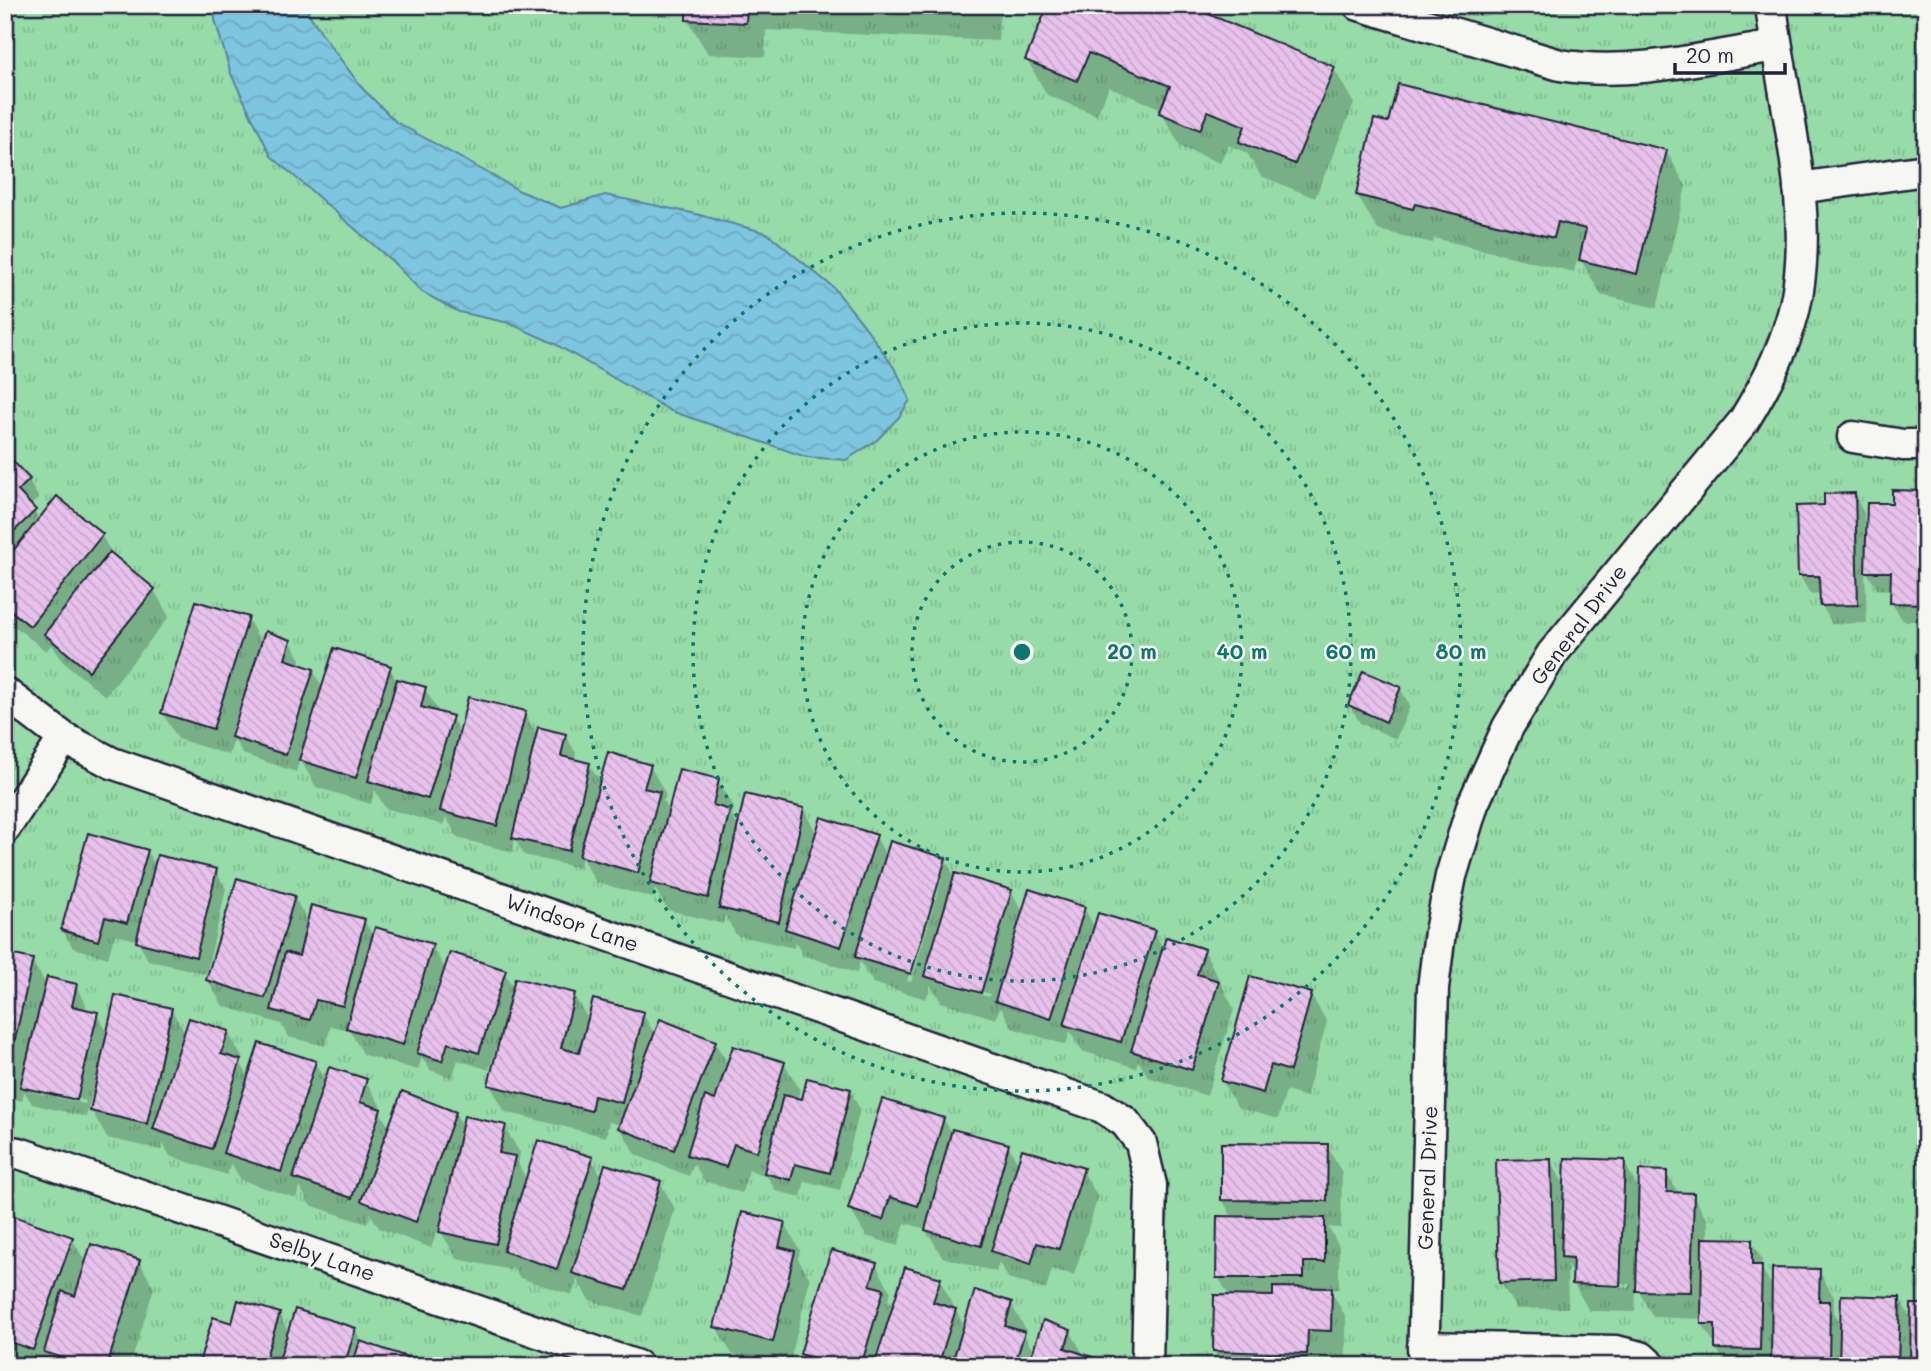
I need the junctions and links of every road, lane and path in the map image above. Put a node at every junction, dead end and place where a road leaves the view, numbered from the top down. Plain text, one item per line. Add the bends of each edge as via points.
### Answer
1 (1359, 5) edge
2 (1771, 5) edge
3 (1776, 46) junction
4 (1926, 170) edge
5 (1799, 188) junction
6 (1853, 438) dead end
7 (1926, 444) edge
8 (5, 693) edge
9 (64, 738) junction
10 (5, 828) edge
11 (5, 1151) edge
12 (1423, 1356) edge
13 (637, 1366) edge
14 (1147, 1366) edge
15 (1651, 1366) edge

1 - 3 street via 1588,70 1617,71
2 - 3 street, General Drive
3 - 5 street, General Drive
4 - 5 street
5 - 12 street, General Drive via 1802,244 1797,296 1783,347 1758,399 1552,654 1508,727 1473,804 1451,876 1433,988
6 - 7 street
8 - 9 street, Windsor Lane
9 - 10 street
9 - 14 street, Windsor Lane via 113,763 1102,1107 1125,1122 1141,1143 1151,1185
11 - 13 street, Selby Lane
12 - 15 street via 1616,1351 1641,1357

